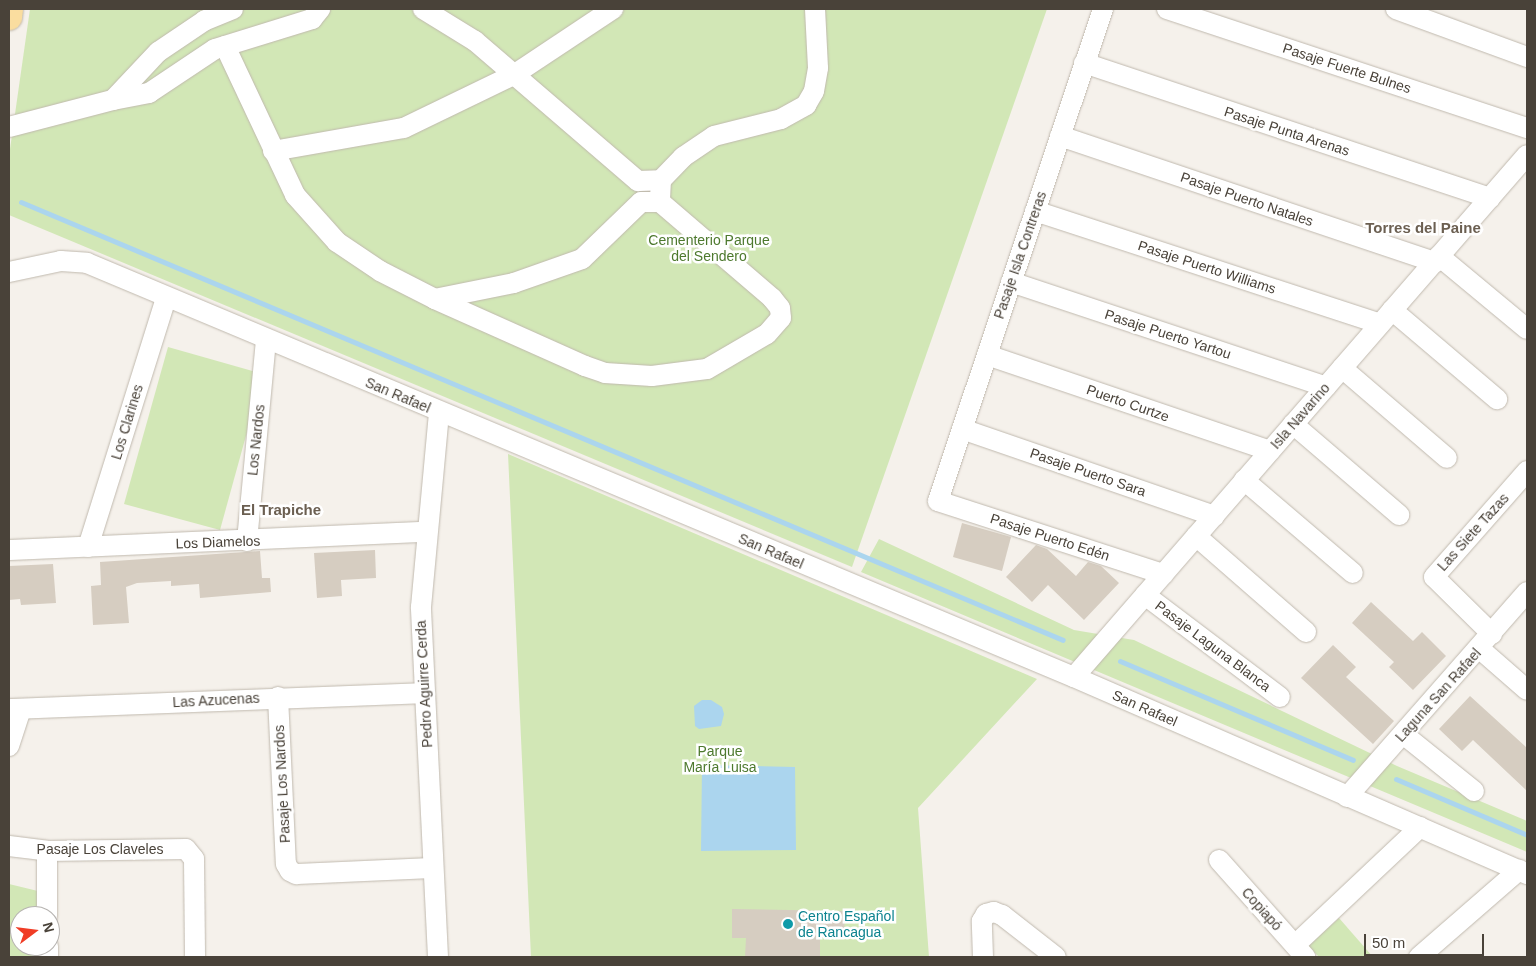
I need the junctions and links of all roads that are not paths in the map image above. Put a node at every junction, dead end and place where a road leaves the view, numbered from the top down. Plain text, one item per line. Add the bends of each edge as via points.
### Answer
1 (10, 9) edge
2 (234, 9) edge
3 (320, 9) edge
4 (423, 9) edge
5 (613, 9) edge
6 (815, 9) edge
7 (1102, 9) edge
8 (1167, 9) edge
9 (1396, 9) edge
10 (9, 17) edge
11 (224, 46) junction
12 (1527, 57) edge
13 (1084, 63) junction
14 (515, 74) junction
15 (113, 100) junction
16 (9, 127) edge
17 (1527, 128) edge
18 (1060, 136) junction
19 (273, 151) junction
20 (1527, 155) edge
21 (661, 180) junction
22 (638, 181) junction
23 (1490, 198) junction
24 (650, 202) junction
25 (1035, 211) junction
26 (1437, 259) junction
27 (9, 272) edge
28 (1011, 282) junction
29 (166, 298) junction
30 (435, 298) junction
31 (1386, 317) junction
32 (1527, 329) edge
33 (266, 339) junction
34 (987, 355) junction
35 (1342, 368) junction
36 (1326, 387) junction
37 (1497, 399) dead end
38 (439, 412) junction
39 (1293, 424) junction
40 (962, 429) junction
41 (1270, 451) junction
42 (1447, 458) dead end
43 (1527, 472) edge
44 (1244, 480) junction
45 (938, 500) joint
46 (1399, 515) dead end
47 (1214, 516) junction
48 (427, 532) junction
49 (1196, 536) junction
50 (247, 541) junction
51 (88, 547) junction
52 (9, 550) edge
53 (1163, 574) junction
54 (1353, 574) dead end
55 (1527, 592) edge
56 (1145, 595) junction
57 (1306, 632) dead end
58 (1486, 642) junction
59 (1074, 677) junction
60 (1527, 690) edge
61 (424, 693) junction
62 (278, 697) junction
63 (1280, 697) dead end
64 (15, 709) edge
65 (1403, 734) junction
66 (9, 746) edge
67 (1474, 791) dead end
68 (1348, 797) junction
69 (1420, 827) junction
70 (9, 846) edge
71 (47, 851) junction
72 (1219, 860) dead end
73 (433, 868) junction
74 (1523, 872) edge
75 (48, 906) edge
76 (1300, 951) edge
77 (195, 957) edge
78 (438, 957) edge
79 (983, 957) edge
80 (1056, 957) edge
81 (1419, 957) edge

1 - 10 main road
2 - 15 street via 204,21 158,52
3 - 11 street via 312,19
4 - 14 street via 462,31
5 - 14 street
6 - 21 street via 818,68 814,91 806,105 781,119 714,136 683,157
7 - 13 street, Pasaje Isla Contreras
8 - 17 street, Pasaje Fuerte Bulnes
9 - 12 street
11 - 15 street via 154,90
11 - 19 street
13 - 18 street, Pasaje Isla Contreras
13 - 23 street, Pasaje Punta Arenas
14 - 19 street via 404,128
14 - 22 street
15 - 16 street
18 - 25 street, Pasaje Isla Contreras
18 - 26 street, Pasaje Puerto Natales
19 - 30 street via 295,195 332,237 365,262
20 - 23 street, Isla Navarino
21 - 22 street
21 - 24 street
22 - 24 street
23 - 26 street, Isla Navarino
24 - 30 street via 582,259 527,279
24 - 30 street via 780,308 781,318 776,326 707,369 652,376 605,373
25 - 28 street, Pasaje Isla Contreras
25 - 31 street, Pasaje Puerto Williams
26 - 31 street, Isla Navarino
26 - 32 street
27 - 29 street, San Rafael via 81,261
28 - 34 street, Pasaje Isla Contreras
28 - 36 street, Pasaje Puerto Yartou
29 - 33 street, San Rafael
29 - 51 street, Los Clarines
31 - 35 street, Isla Navarino
31 - 37 street
33 - 38 street, San Rafael
33 - 50 street, Los Nardos
34 - 40 street, Pasaje Isla Contreras
34 - 41 street, Puerto Curtze
35 - 36 street, Isla Navarino
35 - 42 street
36 - 39 street, Isla Navarino
38 - 48 street, Pedro Aguirre Cerda
38 - 59 street, San Rafael
39 - 41 street, Isla Navarino
39 - 46 street
40 - 45 street, Pasaje Isla Contreras
40 - 47 street, Pasaje Puerto Sara
41 - 44 street, Isla Navarino
43 - 58 street, Las Siete Tazas via 1434,577
44 - 47 street, Isla Navarino
44 - 54 street
45 - 53 street, Pasaje Puerto Edén
47 - 49 street, Isla Navarino
48 - 50 street, Los Diamelos
48 - 61 street, Pedro Aguirre Cerda via 421,607
49 - 53 street, Isla Navarino
49 - 57 street
50 - 51 street, Los Diamelos
51 - 52 street, Los Diamelos
53 - 56 street, Isla Navarino
55 - 58 street, Laguna San Rafael
56 - 59 street, Isla Navarino
56 - 63 street, Pasaje Laguna Blanca
58 - 60 street
58 - 65 street, Laguna San Rafael
59 - 68 street, San Rafael
61 - 62 street, Las Azucenas
61 - 73 street, Pedro Aguirre Cerda
62 - 64 street, Las Azucenas
62 - 73 street, Pasaje Los Nardos via 286,864 290,871 296,874
64 - 66 street
65 - 67 street
65 - 68 street, Laguna San Rafael
68 - 69 street, San Rafael
69 - 74 street, San Rafael
69 - 76 street
70 - 71 street, Pasaje Los Claveles
71 - 75 street
71 - 77 street, Pasaje Los Claveles via 182,848 190,852 194,859
72 - 76 street, Copiapó
73 - 78 street, Pedro Aguirre Cerda
74 - 81 street
79 - 80 street via 981,925 986,914 998,913

